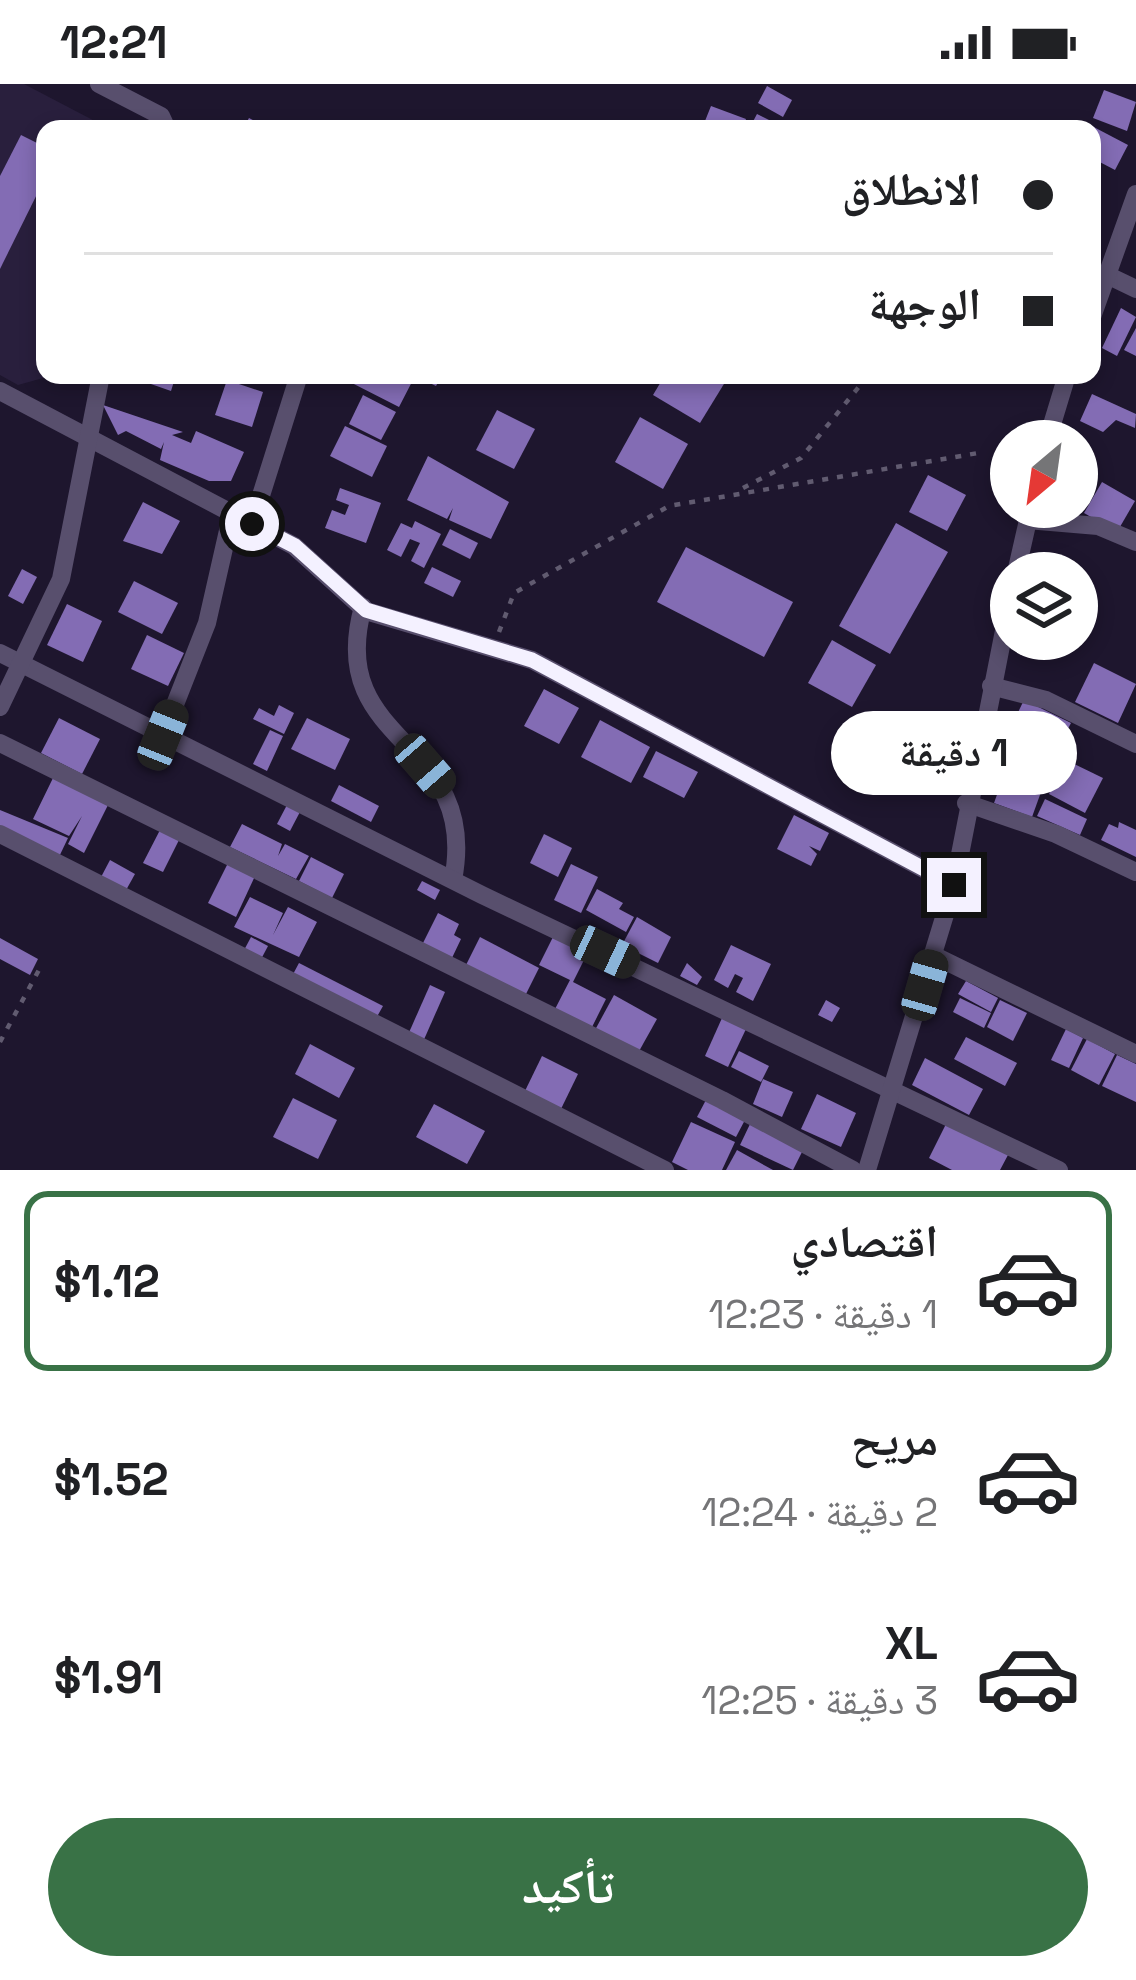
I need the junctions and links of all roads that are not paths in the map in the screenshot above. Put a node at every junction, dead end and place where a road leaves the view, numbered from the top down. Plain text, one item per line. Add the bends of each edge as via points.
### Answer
1 (99, 84) edge
2 (163, 120) edge
3 (1136, 194) edge
4 (1109, 276) junction
5 (1136, 289) edge
6 (1101, 295) edge
7 (99, 384) edge
8 (296, 384) edge
9 (1064, 384) edge
10 (0, 391) edge
11 (1054, 420) edge
12 (85, 436) junction
13 (232, 513) junction
14 (252, 524) junction
15 (1098, 526) edge
16 (1136, 542) edge
17 (362, 607) junction
18 (0, 653) edge
19 (997, 660) edge
20 (21, 664) junction
21 (991, 686) junction
22 (0, 707) edge
23 (163, 735) junction
24 (0, 743) edge
25 (1136, 743) edge
26 (966, 803) junction
27 (0, 834) edge
28 (1136, 872) edge
29 (453, 880) junction
30 (954, 885) junction
31 (933, 955) junction
32 (1136, 1054) edge
33 (893, 1087) junction
34 (665, 1170) edge
35 (853, 1170) edge
36 (867, 1170) edge
37 (1059, 1170) edge

1 - 2 street
3 - 4 street
4 - 5 street
4 - 6 street
7 - 12 street
8 - 14 street
9 - 11 street
10 - 12 street
12 - 13 street
12 - 20 street via 61,579
13 - 14 street
13 - 23 street via 207,623
14 - 17 street via 295,546
15 - 16 street
17 - 29 street via 351,648 362,696 448,792 460,847
17 - 30 street via 532,660
18 - 20 street
19 - 21 street
20 - 22 street
20 - 23 street
21 - 25 street via 1046,700
21 - 26 street
23 - 29 street
24 - 35 street
26 - 28 street
26 - 30 street
27 - 34 street
29 - 33 street
30 - 31 street
31 - 32 street
31 - 33 street
33 - 36 street
33 - 37 street

